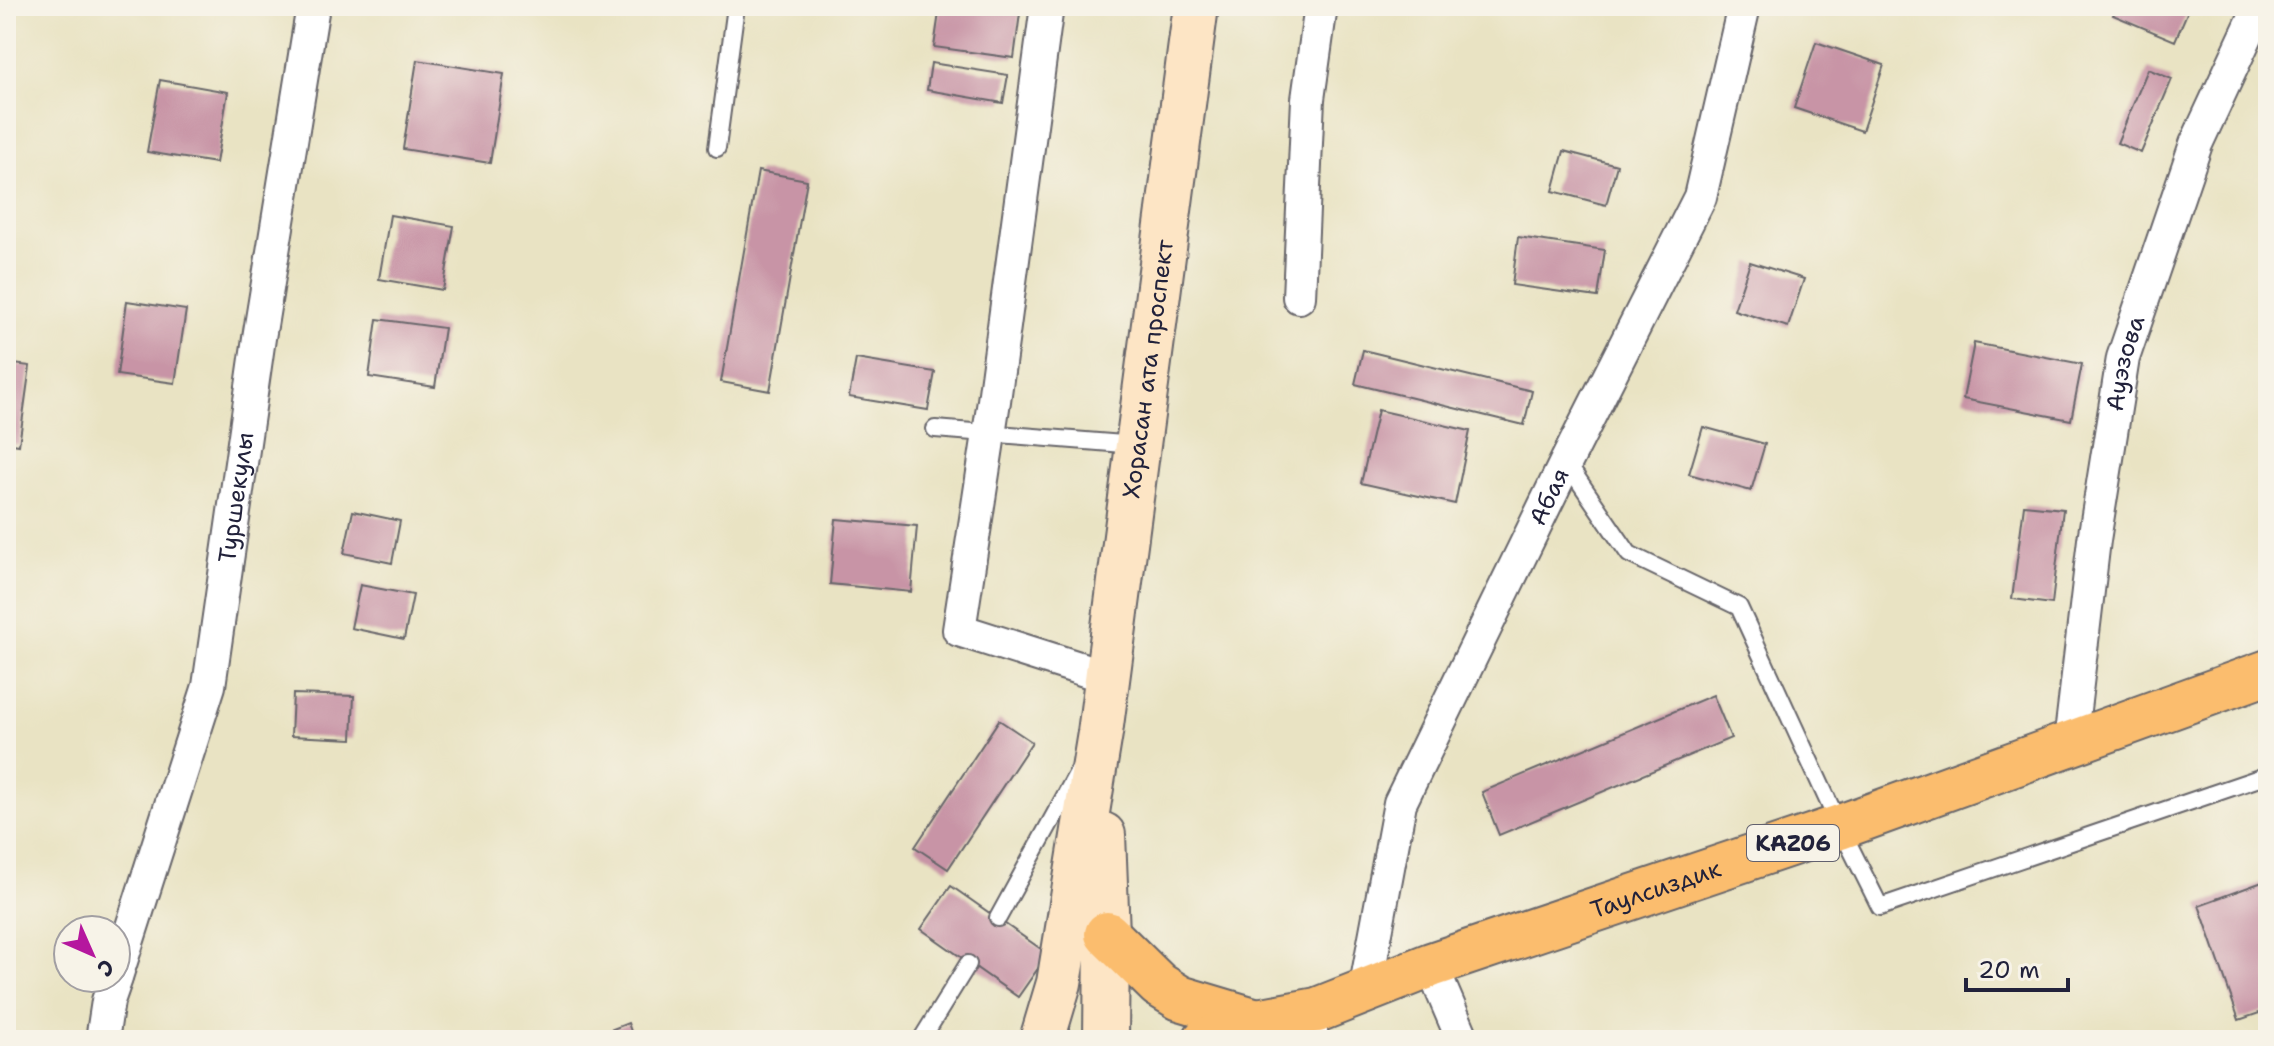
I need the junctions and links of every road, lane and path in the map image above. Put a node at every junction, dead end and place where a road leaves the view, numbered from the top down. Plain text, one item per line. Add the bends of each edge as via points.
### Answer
1 (313, 6) edge
2 (736, 6) edge
3 (1047, 6) edge
4 (1196, 6) edge
5 (1321, 6) edge
6 (1744, 6) edge
7 (2260, 6) edge
8 (717, 148) dead end
9 (1299, 297) dead end
10 (935, 429) dead end
11 (990, 434) junction
12 (1138, 445) junction
13 (1566, 462) junction
14 (2268, 672) edge
15 (1107, 677) junction
16 (1100, 733) junction
17 (2070, 743) junction
18 (2268, 775) edge
19 (1840, 827) junction
20 (998, 918) dead end
21 (132, 927) edge
22 (1107, 934) junction
23 (968, 964) dead end
24 (1431, 965) junction
25 (1365, 991) junction
26 (110, 994) edge
27 (1318, 1025) edge
28 (1264, 1030) edge
29 (102, 1040) edge
30 (921, 1040) edge
31 (1042, 1040) edge
32 (1106, 1040) edge
33 (1205, 1040) edge
34 (1463, 1040) edge

1 - 21 street, Туршекулы via 209,686
2 - 8 lane
3 - 11 street
4 - 12 main road, Хорасан ата проспект
5 - 9 street via 1308,99
6 - 13 street, Абая via 1700,197
7 - 17 street, Ауэзова via 2196,144 2123,358
10 - 11 lane
11 - 12 lane
11 - 15 street via 959,630
12 - 15 main road, Хорасан ата проспект
13 - 19 lane via 1629,554 1739,607
13 - 25 street, Абая via 1400,803
14 - 17 main road, Таулсиздик / KAZ06
15 - 16 main road, Хорасан ата проспект
16 - 20 lane
16 - 22 main road, Хорасан ата проспект
16 - 31 main road, Хорасан ата проспект via 1059,983
17 - 19 main road, Таулсиздик / KAZ06
18 - 19 lane via 1880,907
19 - 24 main road, Таулсиздик / KAZ06
22 - 28 main road via 1159,985 1180,998
22 - 32 main road, Хорасан ата проспект
23 - 30 lane
24 - 25 main road, Таулсиздик / KAZ06
24 - 34 street
25 - 27 main road, Таулсиздик / KAZ06
26 - 29 street, Туршекулы
27 - 28 main road, Таулсиздик / KAZ06
28 - 33 main road, Таулсиздик / KAZ06

